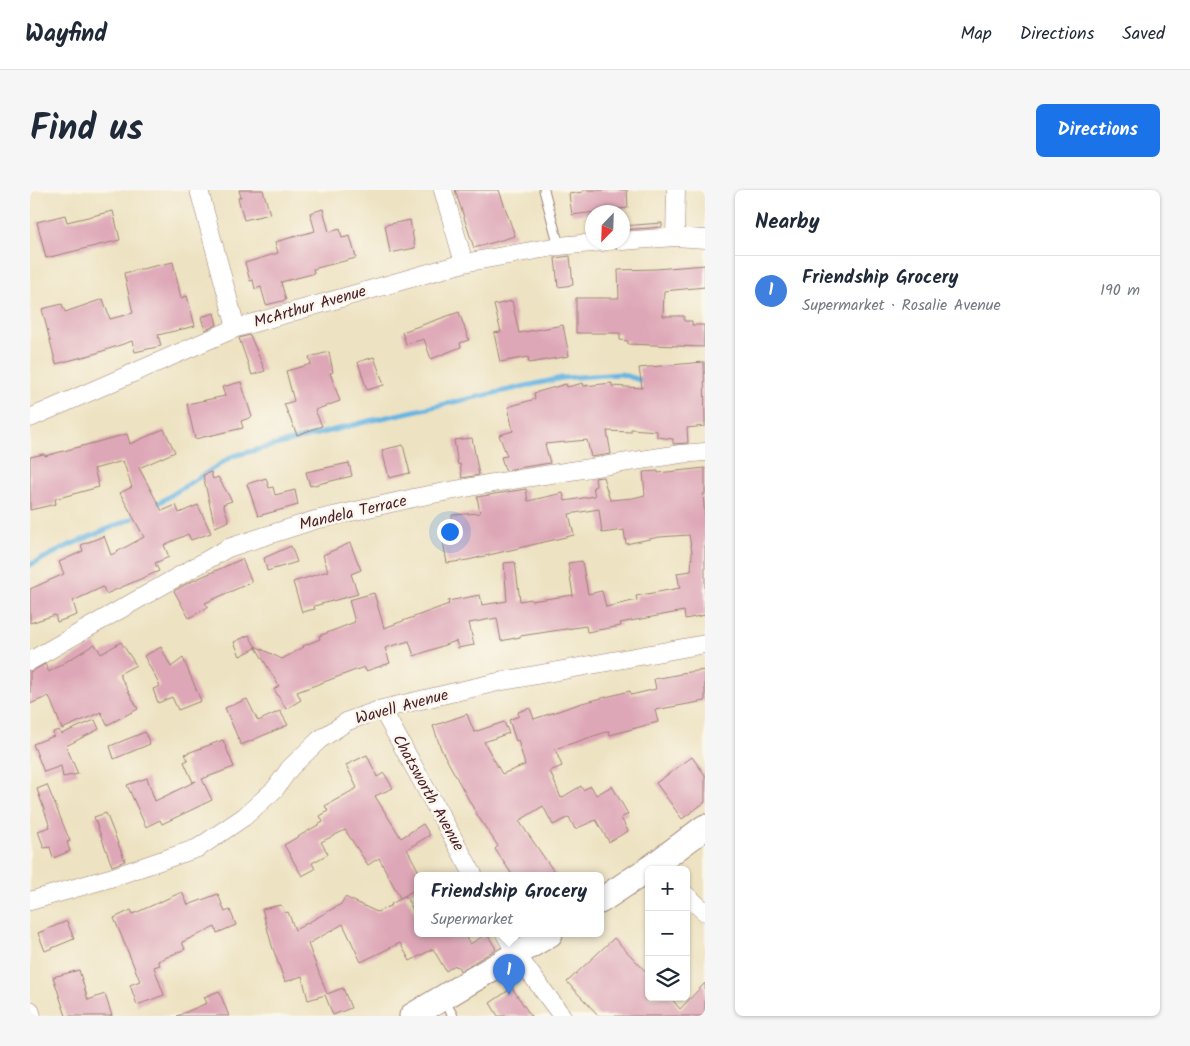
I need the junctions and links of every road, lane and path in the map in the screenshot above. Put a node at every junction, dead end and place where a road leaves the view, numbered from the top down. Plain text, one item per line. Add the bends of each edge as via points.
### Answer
1 (198, 190) edge
2 (443, 190) edge
3 (544, 190) edge
4 (676, 190) edge
5 (675, 238) junction
6 (705, 239) edge
7 (630, 241) edge
8 (585, 244) edge
9 (559, 246) junction
10 (464, 263) junction
11 (236, 328) junction
12 (30, 418) edge
13 (705, 452) edge
14 (705, 644) edge
15 (30, 661) edge
16 (382, 709) junction
17 (705, 827) edge
18 (657, 866) edge
19 (472, 872) edge
20 (645, 874) edge
21 (604, 899) edge
22 (690, 899) edge
23 (30, 901) edge
24 (705, 912) edge
25 (538, 937) edge
26 (511, 944) edge
27 (448, 1007) edge
28 (30, 1010) edge
29 (32, 1016) edge
30 (412, 1016) edge
31 (562, 1016) edge

1 - 11 street
2 - 10 street
3 - 9 lane
4 - 5 street
5 - 6 street
5 - 7 street
8 - 9 street, McArthur Avenue
9 - 10 street, McArthur Avenue
10 - 11 street, McArthur Avenue
11 - 12 street, McArthur Avenue
13 - 15 street, Mandela Terrace via 487,484 315,520 228,548
14 - 16 street, Wavell Avenue via 498,682
16 - 19 street, Chatsworth Avenue
16 - 23 street, Wavell Avenue via 348,722 319,740 290,768 275,789 244,817 198,848
17 - 18 main road
20 - 21 main road
22 - 24 street
25 - 26 main road
26 - 27 main road
26 - 31 street
27 - 30 main road
28 - 29 street

